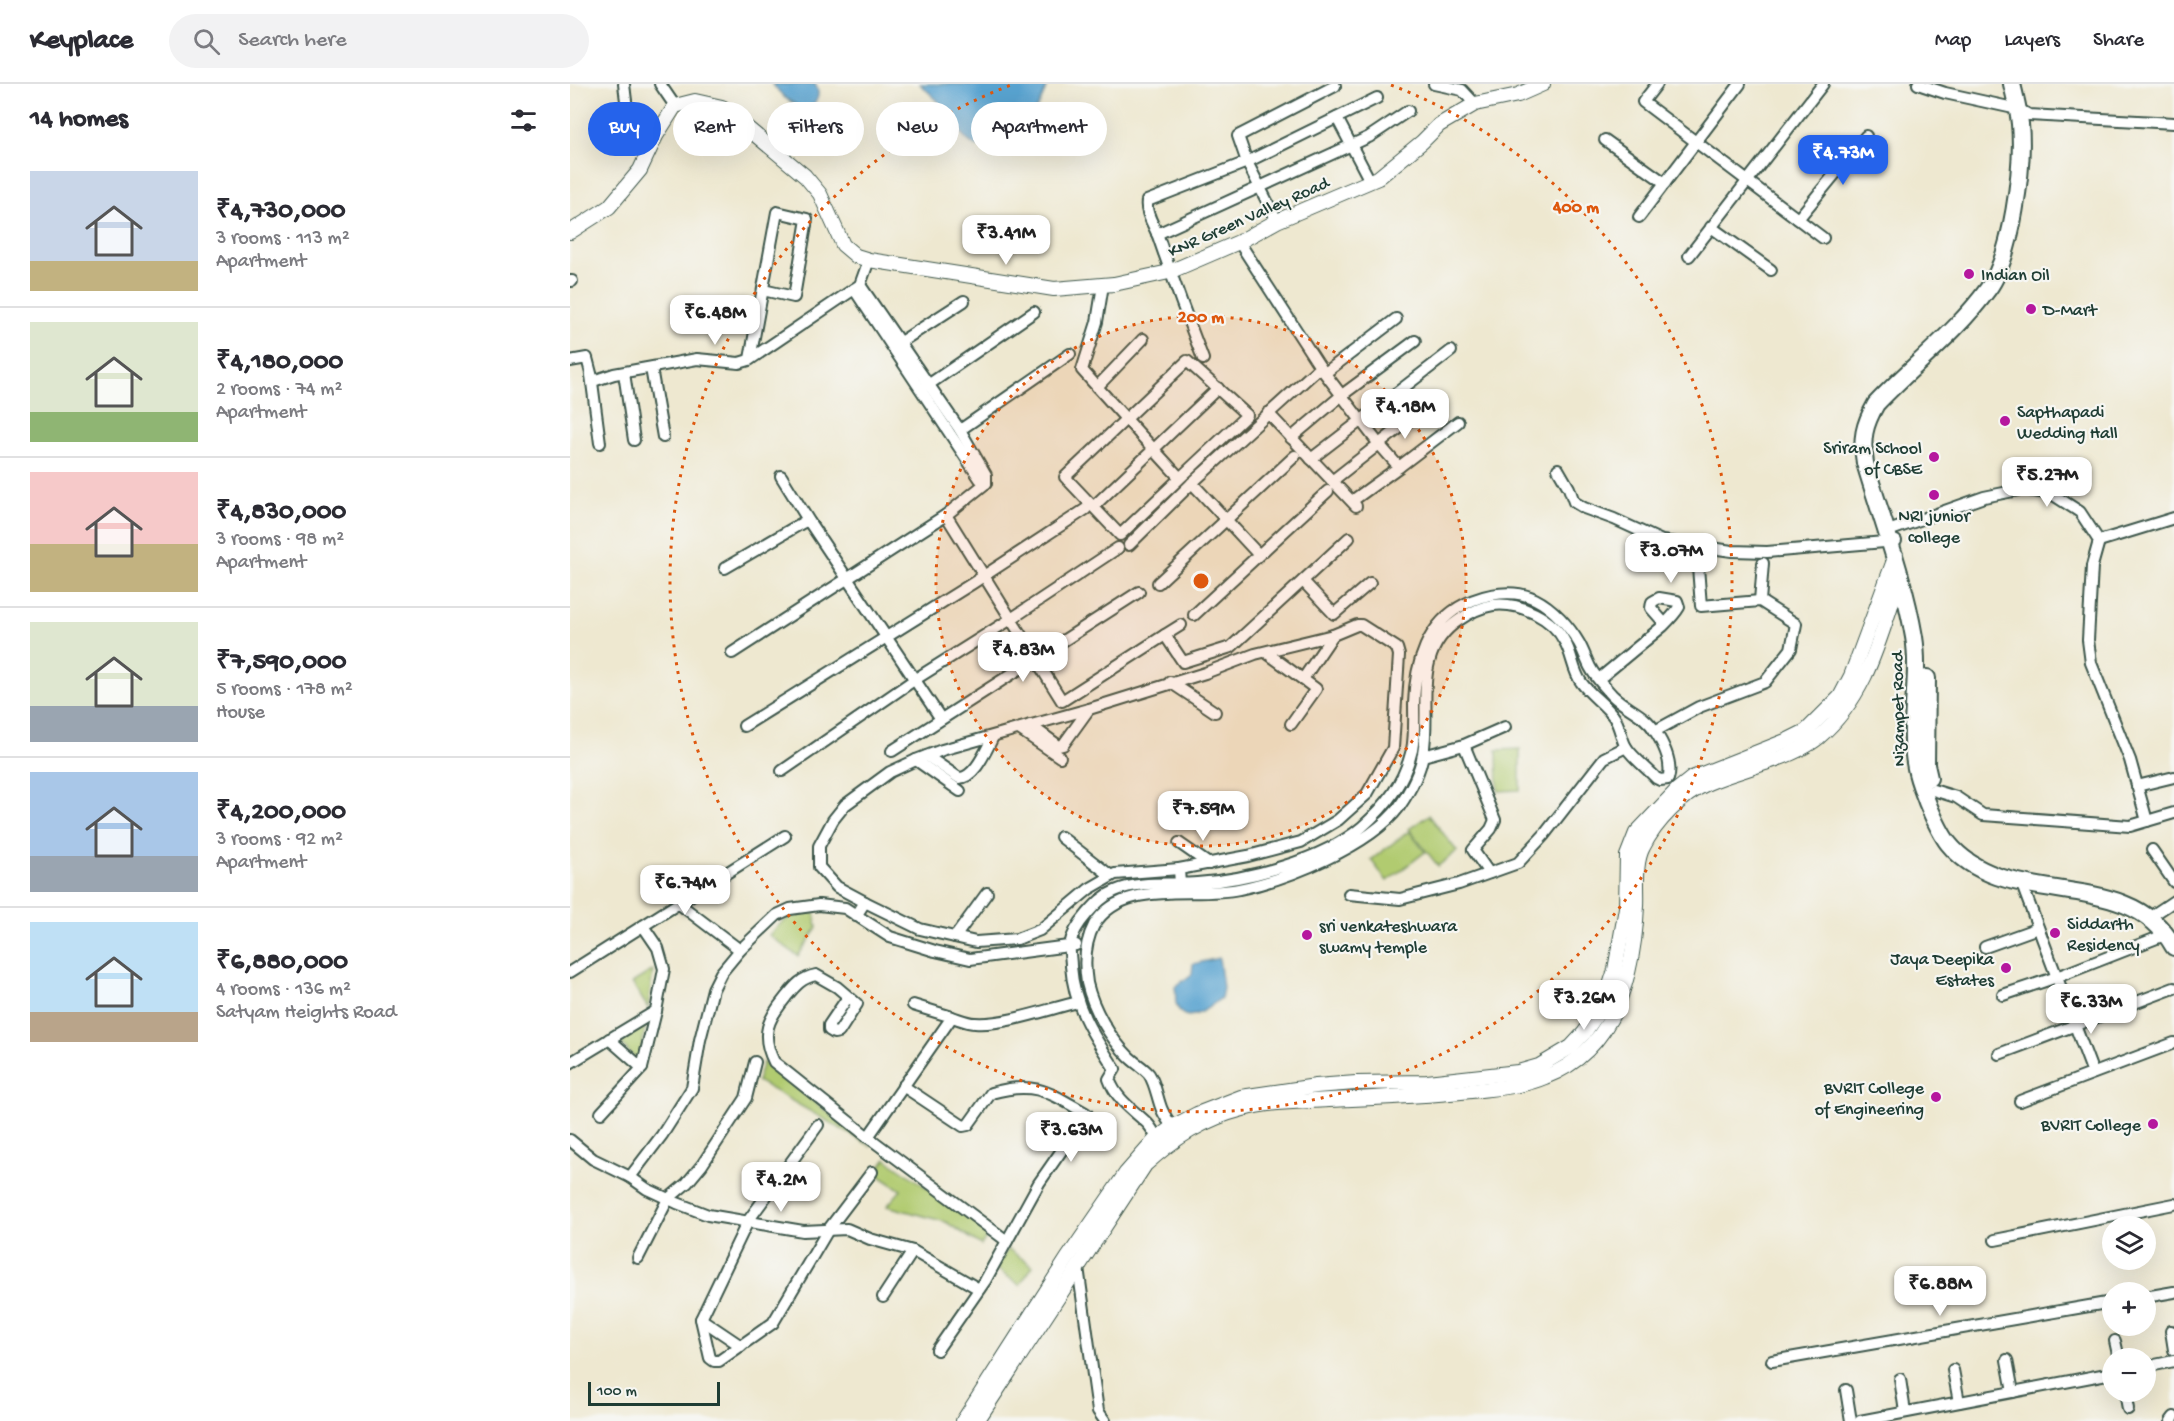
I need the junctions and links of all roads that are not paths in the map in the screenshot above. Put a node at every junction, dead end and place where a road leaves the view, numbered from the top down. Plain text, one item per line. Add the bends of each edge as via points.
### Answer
1 (624, 84) edge
2 (660, 84) edge
3 (1434, 84) edge
4 (1543, 84) edge
5 (1658, 84) edge
6 (1740, 84) edge
7 (1823, 84) edge
8 (1917, 84) edge
9 (2012, 84) edge
10 (2022, 84) edge
11 (1335, 86) dead end
12 (1946, 88) edge
13 (1377, 98) dead end
14 (626, 102) edge
15 (673, 103) edge
16 (1475, 104) junction
17 (673, 109) edge
18 (1408, 111) dead end
19 (2024, 112) junction
20 (1337, 118) junction
21 (2174, 123) edge
22 (661, 128) edge
23 (755, 134) edge
24 (1866, 136) dead end
25 (1605, 140) dead end
26 (1696, 142) junction
27 (1352, 146) junction
28 (647, 156) edge
29 (1247, 162) junction
30 (1370, 181) junction
31 (1747, 181) junction
32 (1665, 183) junction
33 (1260, 188) junction
34 (1639, 217) dead end
35 (1798, 219) junction
36 (1277, 221) junction
37 (1711, 227) junction
38 (570, 232) edge
39 (1157, 234) junction
40 (1823, 238) dead end
41 (1239, 242) junction
42 (1689, 256) dead end
43 (869, 260) junction
44 (1771, 270) dead end
45 (1169, 272) junction
46 (1103, 285) junction
47 (857, 287) junction
48 (763, 290) junction
49 (964, 301) dead end
50 (1034, 312) dead end
51 (1396, 319) dead end
52 (1143, 339) dead end
53 (1415, 341) dead end
54 (899, 343) junction
55 (1451, 351) dead end
56 (1070, 354) dead end
57 (750, 359) junction
58 (1203, 359) dead end
59 (570, 361) edge
60 (651, 368) junction
61 (1323, 370) junction
62 (624, 373) junction
63 (591, 374) junction
64 (928, 385) junction
65 (1097, 387) junction
66 (1218, 388) junction
67 (1342, 395) junction
68 (1268, 413) junction
69 (1416, 415) dead end
70 (1126, 419) junction
71 (1360, 419) junction
72 (1458, 422) dead end
73 (960, 430) junction
74 (663, 437) dead end
75 (1291, 438) junction
76 (634, 440) dead end
77 (600, 443) dead end
78 (1378, 443) junction
79 (1154, 449) junction
80 (1294, 456) dead end
81 (1311, 459) junction
82 (1399, 467) junction
83 (1558, 469) dead end
84 (781, 476) dead end
85 (1180, 478) junction
86 (986, 483) junction
87 (1192, 483) junction
88 (1330, 486) junction
89 (1090, 507) junction
90 (946, 515) junction
91 (2174, 518) edge
92 (1225, 519) junction
93 (810, 523) junction
94 (1349, 538) dead end
95 (2099, 541) junction
96 (1129, 544) dead end
97 (1118, 548) dead end
98 (1897, 552) junction
99 (1258, 554) junction
100 (1763, 563) dead end
101 (1698, 567) dead end
102 (725, 568) dead end
103 (984, 576) junction
104 (847, 578) junction
105 (1303, 581) junction
106 (1158, 583) dead end
107 (1370, 583) dead end
108 (1139, 592) dead end
109 (1881, 594) junction
110 (1760, 601) junction
111 (1891, 604) junction
112 (1194, 615) dead end
113 (1011, 619) junction
114 (1665, 624) dead end
115 (1181, 625) dead end
116 (1165, 635) junction
117 (1333, 635) junction
118 (886, 638) junction
119 (732, 653) dead end
120 (1267, 653) junction
121 (1036, 658) junction
122 (1303, 679) junction
123 (1599, 679) junction
124 (914, 680) junction
125 (1170, 682) junction
126 (1395, 702) junction
127 (1414, 702) junction
128 (1625, 707) junction
129 (1089, 709) junction
130 (1215, 712) dead end
131 (1615, 718) junction
132 (940, 719) junction
133 (1414, 719) junction
134 (1395, 720) junction
135 (1292, 724) dead end
136 (744, 726) dead end
137 (1025, 727) junction
138 (1505, 727) dead end
139 (1655, 731) junction
140 (993, 737) junction
141 (1464, 745) junction
142 (1626, 747) junction
143 (892, 751) dead end
144 (927, 756) junction
145 (1423, 756) junction
146 (1060, 757) dead end
147 (915, 760) junction
148 (1407, 765) junction
149 (1419, 769) junction
150 (782, 771) dead end
151 (2174, 777) edge
152 (2137, 786) junction
153 (1676, 789) junction
154 (960, 790) dead end
155 (1933, 790) junction
156 (2174, 813) edge
157 (2147, 821) junction
158 (785, 836) dead end
159 (1061, 837) dead end
160 (1179, 843) dead end
161 (2152, 850) dead end
162 (1209, 864) junction
163 (1195, 866) junction
164 (1179, 869) junction
165 (1489, 873) junction
166 (1111, 876) junction
167 (2021, 882) junction
168 (2174, 882) edge
169 (1190, 886) junction
170 (987, 893) dead end
171 (1349, 894) dead end
172 (853, 896) junction
173 (2174, 901) edge
174 (865, 902) junction
175 (678, 903) junction
176 (845, 908) junction
177 (2156, 913) junction
178 (856, 916) junction
179 (643, 926) junction
180 (2038, 928) junction
181 (955, 937) junction
182 (2172, 937) edge
183 (1070, 945) junction
184 (1086, 945) junction
185 (1985, 948) dead end
186 (740, 950) junction
187 (570, 972) edge
188 (2057, 978) junction
189 (2174, 988) edge
190 (2003, 995) dead end
191 (848, 997) dead end
192 (1078, 1002) junction
193 (913, 1005) dead end
194 (656, 1011) junction
195 (952, 1017) junction
196 (2075, 1026) junction
197 (609, 1040) junction
198 (2174, 1043) edge
199 (1999, 1054) dead end
200 (1132, 1060) junction
201 (755, 1062) dead end
202 (570, 1064) edge
203 (642, 1068) junction
204 (1115, 1069) junction
205 (2093, 1073) junction
206 (903, 1086) junction
207 (2020, 1101) dead end
208 (1162, 1110) junction
209 (600, 1113) dead end
210 (1148, 1124) junction
211 (818, 1125) dead end
212 (1175, 1132) junction
213 (868, 1137) junction
214 (570, 1140) edge
215 (1160, 1143) junction
216 (872, 1172) dead end
217 (630, 1177) junction
218 (668, 1199) junction
219 (2174, 1204) edge
220 (748, 1221) junction
221 (828, 1230) junction
222 (1995, 1240) dead end
223 (1007, 1241) junction
224 (914, 1251) junction
225 (638, 1258) dead end
226 (1078, 1267) junction
227 (979, 1289) junction
228 (2174, 1292) edge
229 (2156, 1295) edge
230 (884, 1297) dead end
231 (2102, 1304) edge
232 (701, 1319) junction
233 (2171, 1331) dead end
234 (2115, 1341) dead end
235 (741, 1346) junction
236 (2117, 1348) edge
237 (937, 1350) dead end
238 (2174, 1350) edge
239 (2007, 1360) dead end
240 (1773, 1361) dead end
241 (2174, 1361) edge
242 (2156, 1365) edge
243 (1953, 1370) dead end
244 (2102, 1375) edge
245 (1900, 1379) dead end
246 (1846, 1390) dead end
247 (2013, 1392) junction
248 (1959, 1402) junction
249 (2127, 1402) edge
250 (2128, 1409) dead end
251 (1905, 1412) junction
252 (2174, 1417) edge
253 (963, 1421) edge
254 (977, 1421) edge
255 (1105, 1421) edge
256 (1851, 1421) edge
257 (1860, 1421) edge
258 (2170, 1421) edge

1 - 14 street
2 - 15 street
3 - 16 street via 1462,90
4 - 16 street, KNR Green Valley Road via 1518,95
5 - 26 street via 1643,102
6 - 26 street
7 - 31 street
8 - 12 street
9 - 19 main road, Nizampet Road
10 - 19 main road, Nizampet Road
11 - 29 street via 1238,136
12 - 19 street
13 - 20 street
16 - 30 street, KNR Green Valley Road via 1439,125
17 - 22 street
18 - 27 street
19 - 21 street
19 - 98 main road, Nizampet Road via 2018,178 1998,273 1979,300 1876,404 1866,423 1862,446 1865,463
20 - 27 street
20 - 29 street
23 - 43 street, KNR Green Valley Road via 805,176 820,194 843,245 856,256
24 - 35 street
25 - 32 street
26 - 31 street
26 - 32 street
27 - 30 street
27 - 33 street
28 - 38 street via 640,170 609,207
29 - 33 street
29 - 39 street via 1147,201
30 - 36 street, KNR Green Valley Road
31 - 35 street
31 - 37 street
32 - 34 street
33 - 36 street
33 - 39 street
35 - 40 street
36 - 41 street, KNR Green Valley Road
37 - 42 street
37 - 44 street
39 - 45 street
41 - 45 street, KNR Green Valley Road
41 - 61 street
43 - 46 street, KNR Green Valley Road via 1054,289
43 - 47 street
45 - 46 street, KNR Green Valley Road
45 - 58 street
46 - 65 street via 1097,322 1082,370
47 - 54 street
47 - 57 street
47 - 86 street
48 - 48 street via 777,212 807,219 794,297
48 - 57 street
49 - 54 street
50 - 64 street
51 - 61 street
52 - 65 street
53 - 67 street
54 - 64 street
55 - 71 street
56 - 73 street
57 - 60 street via 739,363 697,359
59 - 63 street via 587,358
60 - 62 street
60 - 74 street
61 - 67 street
61 - 68 street
62 - 63 street via 593,381
62 - 76 street
63 - 77 street
64 - 73 street
65 - 70 street
66 - 70 street via 1187,361
66 - 79 street
66 - 85 street via 1247,415
67 - 71 street
67 - 75 street
68 - 75 street
68 - 87 street
69 - 78 street
70 - 79 street
70 - 89 street via 1065,477
71 - 78 street
71 - 81 street
72 - 82 street
73 - 86 street via 986,475
75 - 81 street
78 - 82 street
78 - 88 street
79 - 85 street
79 - 89 street
80 - 92 street
81 - 88 street
82 - 88 street via 1354,504
83 - 98 street via 1574,502 1662,541 1732,551
84 - 93 street
85 - 89 street via 1120,535
86 - 90 street
87 - 92 street
87 - 96 street
88 - 99 street
89 - 103 street
90 - 103 street
90 - 104 street
91 - 95 street
92 - 99 street
92 - 106 street
93 - 102 street via 802,523
93 - 104 street
94 - 105 street
95 - 98 street via 2080,512 2052,494 2023,489 1984,497
95 - 152 street via 2092,566 2088,640 2091,663
97 - 113 street
98 - 109 street
98 - 111 street
98 - 155 main road, Nizampet Road via 1925,644 1926,765
98 - 167 main road, Nizampet Road via 1917,662 1916,768 1932,815 1957,852 1986,872
99 - 112 street
100 - 110 street
101 - 110 street via 1701,606
103 - 113 street
103 - 118 street
104 - 118 street
104 - 119 street
105 - 107 street via 1334,614
105 - 116 street via 1231,647 1183,662
108 - 121 street
109 - 111 street
109 - 153 street via 1840,697 1806,731 1692,778
110 - 139 street via 1796,624 1791,649 1765,682 1699,706
111 - 153 street via 1861,687 1820,736 1791,754 1710,783
113 - 121 street
113 - 124 street
114 - 123 street
115 - 116 street
116 - 121 street via 1062,701
117 - 120 street
117 - 122 street
117 - 126 street via 1361,625 1397,648
118 - 124 street
118 - 136 street
120 - 122 street
120 - 125 street
121 - 132 street
122 - 135 street via 1316,688
123 - 127 street via 1579,643 1548,608 1534,599 1495,594 1466,603 1446,616 1431,634 1421,654
123 - 128 street
124 - 132 street
124 - 150 street
125 - 129 street
125 - 130 street
126 - 127 street
126 - 134 street
127 - 133 street
128 - 131 street
128 - 139 street via 1647,719
129 - 137 street
129 - 137 street via 1063,745
131 - 142 street
131 - 145 street via 1579,680 1565,641 1554,627 1536,614 1493,605 1472,611 1452,624 1436,644 1424,685
132 - 143 street
133 - 134 street
133 - 148 street via 1416,727
134 - 162 street via 1393,748 1385,764 1367,794 1338,820 1301,842
137 - 140 street
137 - 146 street
138 - 141 street
139 - 153 street
140 - 144 street
140 - 144 street via 971,773 963,778
141 - 145 street
141 - 165 street via 1495,820 1473,850
142 - 153 street via 1656,778
142 - 165 street via 1604,758 1518,863
144 - 147 street
145 - 149 street
147 - 154 street
147 - 172 street via 890,772 845,805 819,846 819,867 837,887
148 - 149 street
148 - 169 street via 1389,801 1360,829 1339,842 1268,871
149 - 169 street via 1397,809 1372,833 1344,850 1239,889
151 - 152 street
152 - 157 street
153 - 212 street via 1639,858 1633,943 1621,1002 1603,1034 1563,1070 1519,1085 1428,1096 1282,1102 1243,1108
155 - 157 street via 1956,797 1983,815 2130,826
155 - 177 main road, Nizampet Road via 1948,826 1982,860 2019,872 2107,890
156 - 157 street
158 - 175 street
159 - 166 street
160 - 162 street
161 - 168 street
162 - 163 street
163 - 164 street
163 - 169 street
164 - 166 street
164 - 169 street
165 - 171 street via 1400,899
166 - 181 street via 1040,930 1017,939 975,942
167 - 180 street
167 - 182 main road, Nizampet Road via 2110,899 2141,912
169 - 183 street via 1134,886 1117,890 1100,899 1075,931
169 - 184 street via 1118,902 1100,915
170 - 181 street
172 - 174 street
172 - 176 street
173 - 177 street
174 - 178 street
174 - 181 street via 920,929
175 - 179 street
175 - 186 street
176 - 178 street
176 - 186 street via 819,905 790,909 777,915
177 - 182 main road, Nizampet Road
178 - 183 street via 890,937 970,958
179 - 187 street
179 - 194 street via 658,948 664,969
180 - 185 street
180 - 188 street
182 - 188 street
183 - 184 street
183 - 192 street via 1072,986
184 - 200 street via 1087,983 1100,1015
186 - 217 street via 713,989 692,1088
188 - 190 street
188 - 196 street
189 - 196 street
191 - 213 street via 816,975 798,982 769,1017 768,1051 774,1062
192 - 195 street via 988,1022
192 - 204 street
193 - 195 street
194 - 197 street
194 - 203 street
195 - 206 street
196 - 199 street
196 - 205 street
197 - 202 street
197 - 203 street
198 - 205 street
200 - 204 street
200 - 208 street via 1149,1074
201 - 218 street via 739,1110 702,1166
203 - 209 street
204 - 210 street via 1109,1079 1117,1096
205 - 207 street
206 - 213 street
206 - 223 street via 963,1126 968,1125 991,1093 1018,1087 1048,1091 1087,1114
208 - 210 street
208 - 212 street
210 - 215 street
211 - 220 street
212 - 215 street
213 - 223 street
214 - 217 street via 592,1159
215 - 226 street
215 - 253 street via 1126,1173
216 - 221 street
217 - 218 street
218 - 220 street via 708,1215
218 - 225 street
219 - 222 street
220 - 221 street via 803,1231
220 - 232 street
221 - 224 street via 847,1229
221 - 235 street via 773,1323
223 - 227 street
224 - 227 street
224 - 230 street
226 - 254 street
226 - 255 street via 1098,1411
227 - 237 street
228 - 229 street
231 - 240 street
232 - 235 street
232 - 235 street via 714,1361
233 - 238 street
234 - 236 street
239 - 247 street
241 - 242 street
243 - 248 street
244 - 247 street
245 - 251 street
246 - 256 street
247 - 248 street
248 - 251 street
249 - 250 street
251 - 257 street
252 - 258 street

